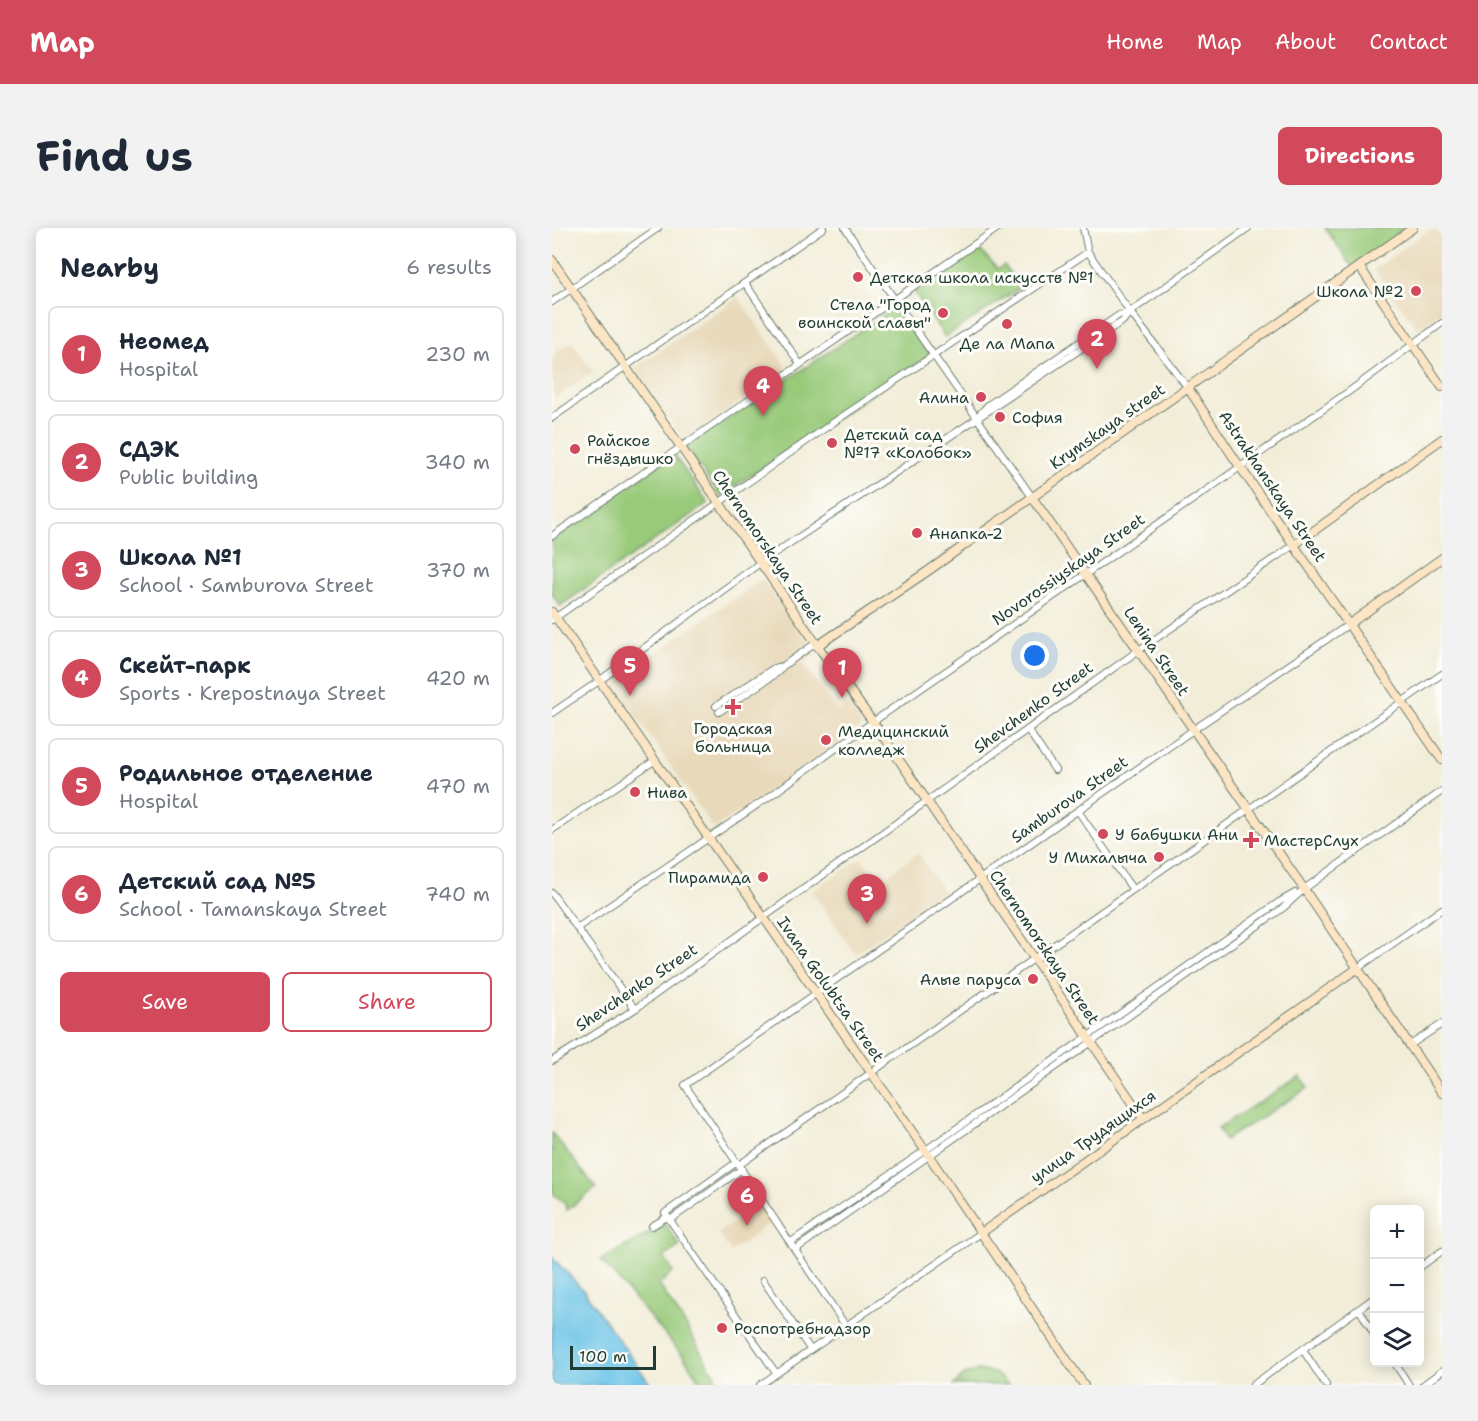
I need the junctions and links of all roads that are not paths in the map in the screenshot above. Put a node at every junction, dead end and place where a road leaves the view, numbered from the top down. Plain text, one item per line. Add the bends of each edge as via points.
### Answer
1 (658, 228) edge
2 (823, 228) edge
3 (845, 228) edge
4 (998, 228) edge
5 (1083, 228) edge
6 (1248, 228) edge
7 (1413, 228) edge
8 (1088, 252) junction
9 (552, 260) edge
10 (1359, 266) junction
11 (745, 283) junction
12 (571, 288) junction
13 (894, 299) junction
14 (552, 302) edge
15 (1130, 312) junction
16 (1442, 323) edge
17 (1413, 344) junction
18 (934, 355) junction
19 (800, 363) junction
20 (626, 366) junction
21 (1188, 387) junction
22 (1442, 387) edge
23 (977, 417) junction
24 (552, 418) edge
25 (1442, 439) edge
26 (681, 446) junction
27 (1240, 467) junction
28 (1032, 497) junction
29 (720, 502) junction
30 (552, 536) edge
31 (1294, 544) junction
32 (1442, 558) edge
33 (760, 563) junction
34 (1085, 574) junction
35 (553, 616) edge
36 (1348, 625) junction
37 (816, 645) junction
38 (1139, 650) junction
39 (1442, 674) edge
40 (599, 681) junction
41 (1401, 703) junction
42 (718, 709) dead end
43 (552, 714) edge
44 (873, 722) junction
45 (1028, 730) junction
46 (1193, 730) junction
47 (1442, 760) edge
48 (654, 761) junction
49 (1055, 770) dead end
50 (1442, 791) edge
51 (927, 801) junction
52 (1248, 809) junction
53 (1078, 811) junction
54 (552, 830) edge
55 (710, 837) junction
56 (981, 879) junction
57 (1304, 889) junction
58 (1133, 890) junction
59 (552, 892) edge
60 (1442, 909) edge
61 (762, 917) junction
62 (577, 928) junction
63 (1035, 958) junction
64 (1358, 968) junction
65 (817, 994) junction
66 (635, 1009) junction
67 (1442, 1024) edge
68 (1090, 1039) junction
69 (1410, 1045) junction
70 (552, 1061) edge
71 (870, 1073) junction
72 (1442, 1093) edge
73 (1143, 1118) junction
74 (927, 1153) junction
75 (739, 1165) junction
76 (667, 1216) junction
77 (652, 1227) dead end
78 (981, 1233) junction
79 (791, 1242) junction
80 (796, 1249) junction
81 (1442, 1251) edge
82 (1424, 1264) edge
83 (763, 1280) dead end
84 (1370, 1301) edge
85 (1359, 1310) junction
86 (845, 1325) junction
87 (1370, 1328) edge
88 (810, 1349) junction
89 (1303, 1350) junction
90 (1397, 1367) edge
91 (1442, 1371) edge
92 (776, 1373) junction
93 (760, 1385) edge
94 (1084, 1385) edge
95 (1253, 1385) edge
96 (1326, 1385) edge
97 (1408, 1385) edge
98 (1423, 1385) edge

1 - 12 street
2 - 11 street
3 - 13 street, Lenina Street
4 - 13 street
5 - 8 street, Astrakhanskaya Street
6 - 15 street
7 - 10 street, Krymskaya street
8 - 15 street, Astrakhanskaya Street
8 - 18 street
9 - 12 street, Chernomorskaya Street
10 - 17 street
10 - 21 street, Krymskaya street
11 - 19 street
11 - 20 street
12 - 14 street
12 - 20 street, Chernomorskaya Street
13 - 18 street, Lenina Street
13 - 19 street
15 - 21 street, Astrakhanskaya Street
15 - 23 street via 1119,315 988,405
16 - 17 street, Novorossiyskaya Street
17 - 22 street
17 - 27 street, Novorossiyskaya Street
18 - 23 street, Lenina Street
18 - 29 street
19 - 26 street
20 - 24 street
20 - 26 street, Chernomorskaya Street
21 - 27 street, Astrakhanskaya Street
21 - 28 street, Krymskaya street
23 - 28 street, Lenina Street
23 - 33 street
25 - 31 street, Shevchenko Street
26 - 29 street, Chernomorskaya Street
26 - 30 street
27 - 31 street, Astrakhanskaya Street
27 - 34 street, Novorossiyskaya Street
28 - 34 street, Lenina Street
28 - 37 street, Krymskaya street
29 - 33 street, Chernomorskaya Street
29 - 35 street
31 - 36 street, Astrakhanskaya Street
31 - 38 street, Shevchenko Street
32 - 36 street, Samburova Street
33 - 37 street, Chernomorskaya Street
33 - 40 street
34 - 38 street, Lenina Street
34 - 44 street, Novorossiyskaya Street
35 - 40 street, Ivana Golubtsa Street
36 - 41 street, Astrakhanskaya Street
36 - 46 street, Samburova Street
37 - 42 street, Krymskaya street via 774,668
37 - 44 street, Chernomorskaya Street
38 - 45 street, Shevchenko Street
38 - 46 street, Lenina Street
39 - 41 street
40 - 43 street
40 - 48 street, Ivana Golubtsa Street
41 - 47 street, Astrakhanskaya Street
41 - 52 street
44 - 51 street, Chernomorskaya Street
44 - 55 street, Novorossiyskaya Street
45 - 49 street
45 - 51 street, Shevchenko Street
46 - 52 street, Lenina Street
46 - 53 street, Samburova Street
48 - 54 street
48 - 55 street, Ivana Golubtsa Street
50 - 57 street
51 - 56 street, Chernomorskaya Street
51 - 61 street, Shevchenko Street
52 - 57 street, Lenina Street
52 - 58 street
53 - 56 street, Samburova Street
53 - 58 street
55 - 61 street, Ivana Golubtsa Street
55 - 62 street, Novorossiyskaya Street
56 - 63 street, Chernomorskaya Street
56 - 65 street, Samburova Street
57 - 64 street, Lenina Street
57 - 68 street
58 - 63 street
59 - 62 street
60 - 64 street, улица Трудящихся
61 - 65 street, Ivana Golubtsa Street
61 - 66 street, Shevchenko Street
62 - 66 street
63 - 68 street, Chernomorskaya Street
63 - 71 street
64 - 69 street, Lenina Street
64 - 73 street, улица Трудящихся
65 - 71 street, Ivana Golubtsa Street
65 - 75 street, Samburova Street via 684,1085
66 - 70 street, Shevchenko Street
67 - 69 street
68 - 73 street, Chernomorskaya Street
68 - 74 street
69 - 72 street, Lenina Street
71 - 74 street, Ivana Golubtsa Street
71 - 75 street
73 - 78 street, улица Трудящихся
74 - 78 street, Ivana Golubtsa Street
74 - 79 street
74 - 80 street
75 - 76 street
75 - 79 street
76 - 77 street
76 - 92 street
78 - 86 street, улица Трудящихся
78 - 94 street, Ivana Golubtsa Street
79 - 80 street
80 - 86 street
81 - 82 street
83 - 88 street
84 - 85 street
85 - 87 street
85 - 89 street
86 - 88 street, улица Трудящихся
88 - 92 street, улица Трудящихся
89 - 95 street
89 - 96 street
90 - 97 street
91 - 98 street
92 - 93 street, улица Трудящихся

